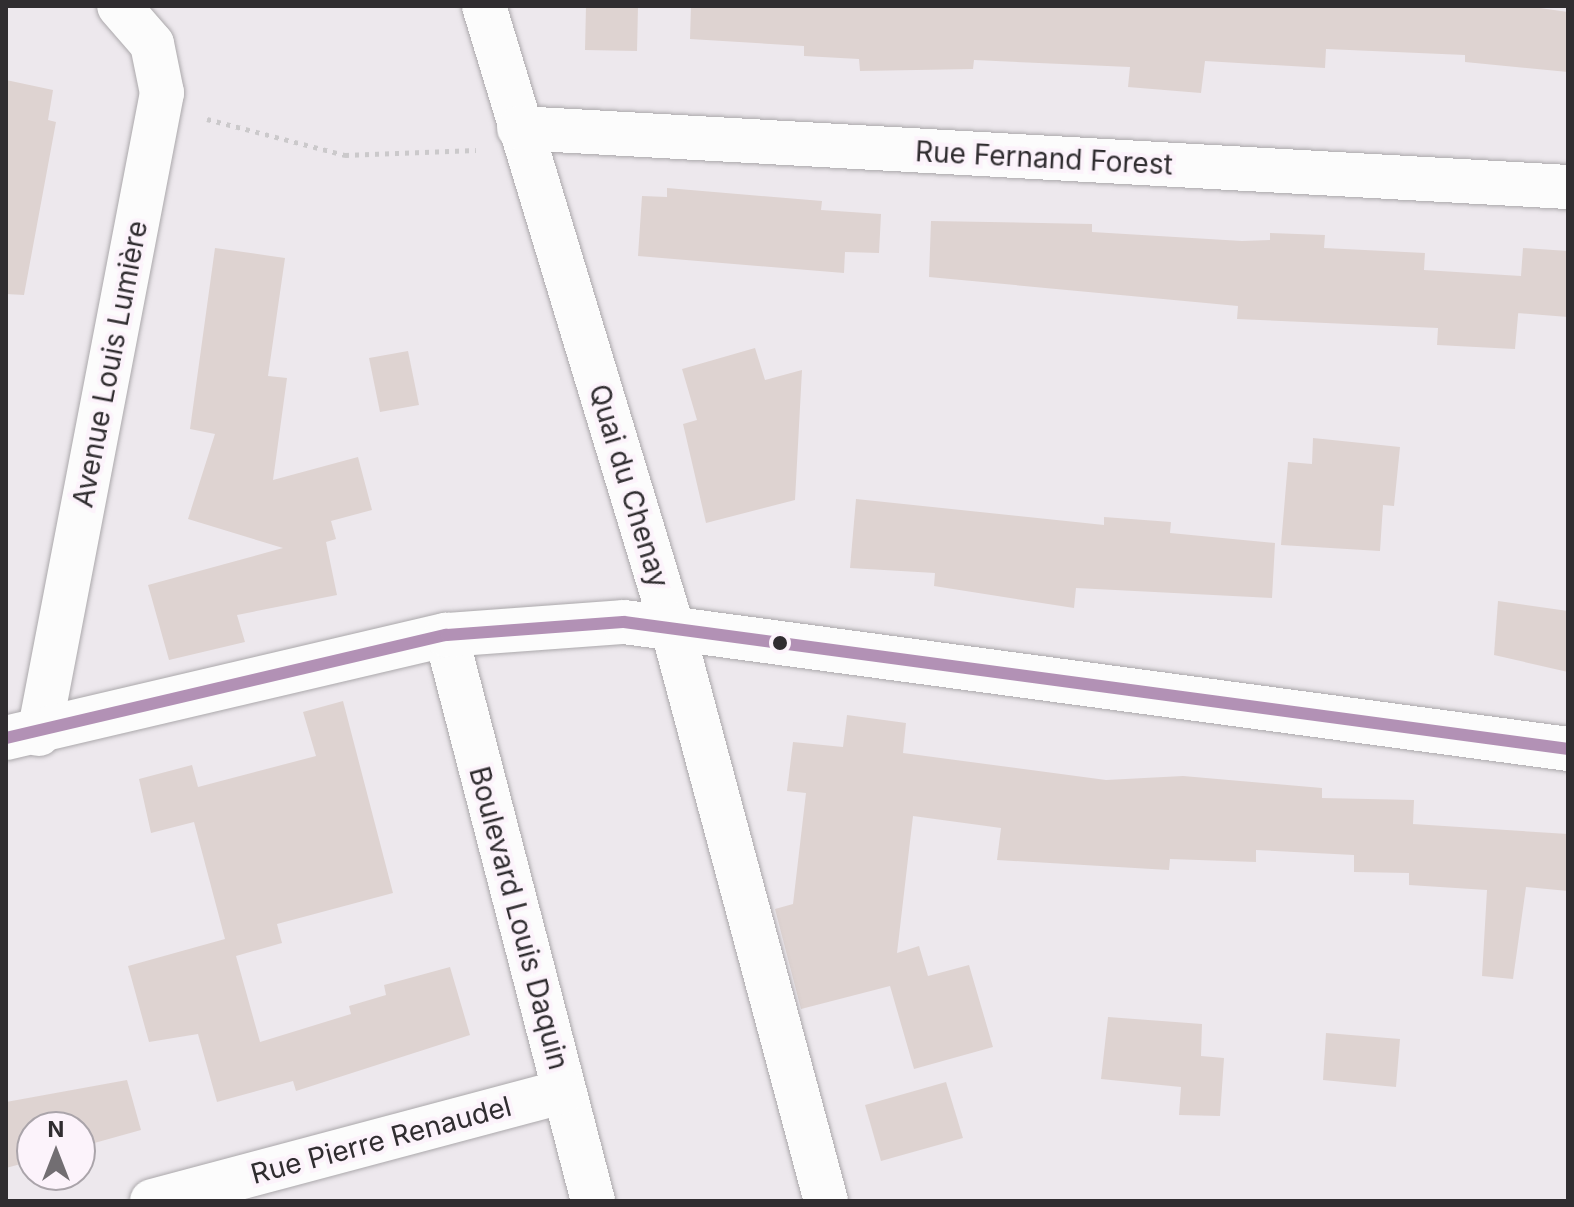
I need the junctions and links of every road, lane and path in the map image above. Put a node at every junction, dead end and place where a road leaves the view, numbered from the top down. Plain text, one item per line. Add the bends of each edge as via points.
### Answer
1 (119, 6) edge
2 (484, 6) edge
3 (160, 106) junction
4 (521, 134) junction
5 (1568, 187) edge
6 (671, 623) junction
7 (446, 635) junction
8 (23, 736) edge
9 (1568, 749) edge
10 (564, 1091) junction
11 (152, 1201) edge
12 (593, 1201) edge
13 (826, 1201) edge

1 - 3 street, Avenue Louis Lumière via 152,44
2 - 4 street, Quai du Chenay
3 - 4 path via 345,155 443,156
3 - 8 street, Avenue Louis Lumière
4 - 5 street, Rue Fernand Forest
4 - 6 street, Quai du Chenay
6 - 7 street
6 - 9 street
6 - 13 street, Quai du Chenay
7 - 8 street
7 - 10 street, Boulevard Louis Daquin
10 - 11 street, Rue Pierre Renaudel
10 - 12 street, Boulevard Louis Daquin

